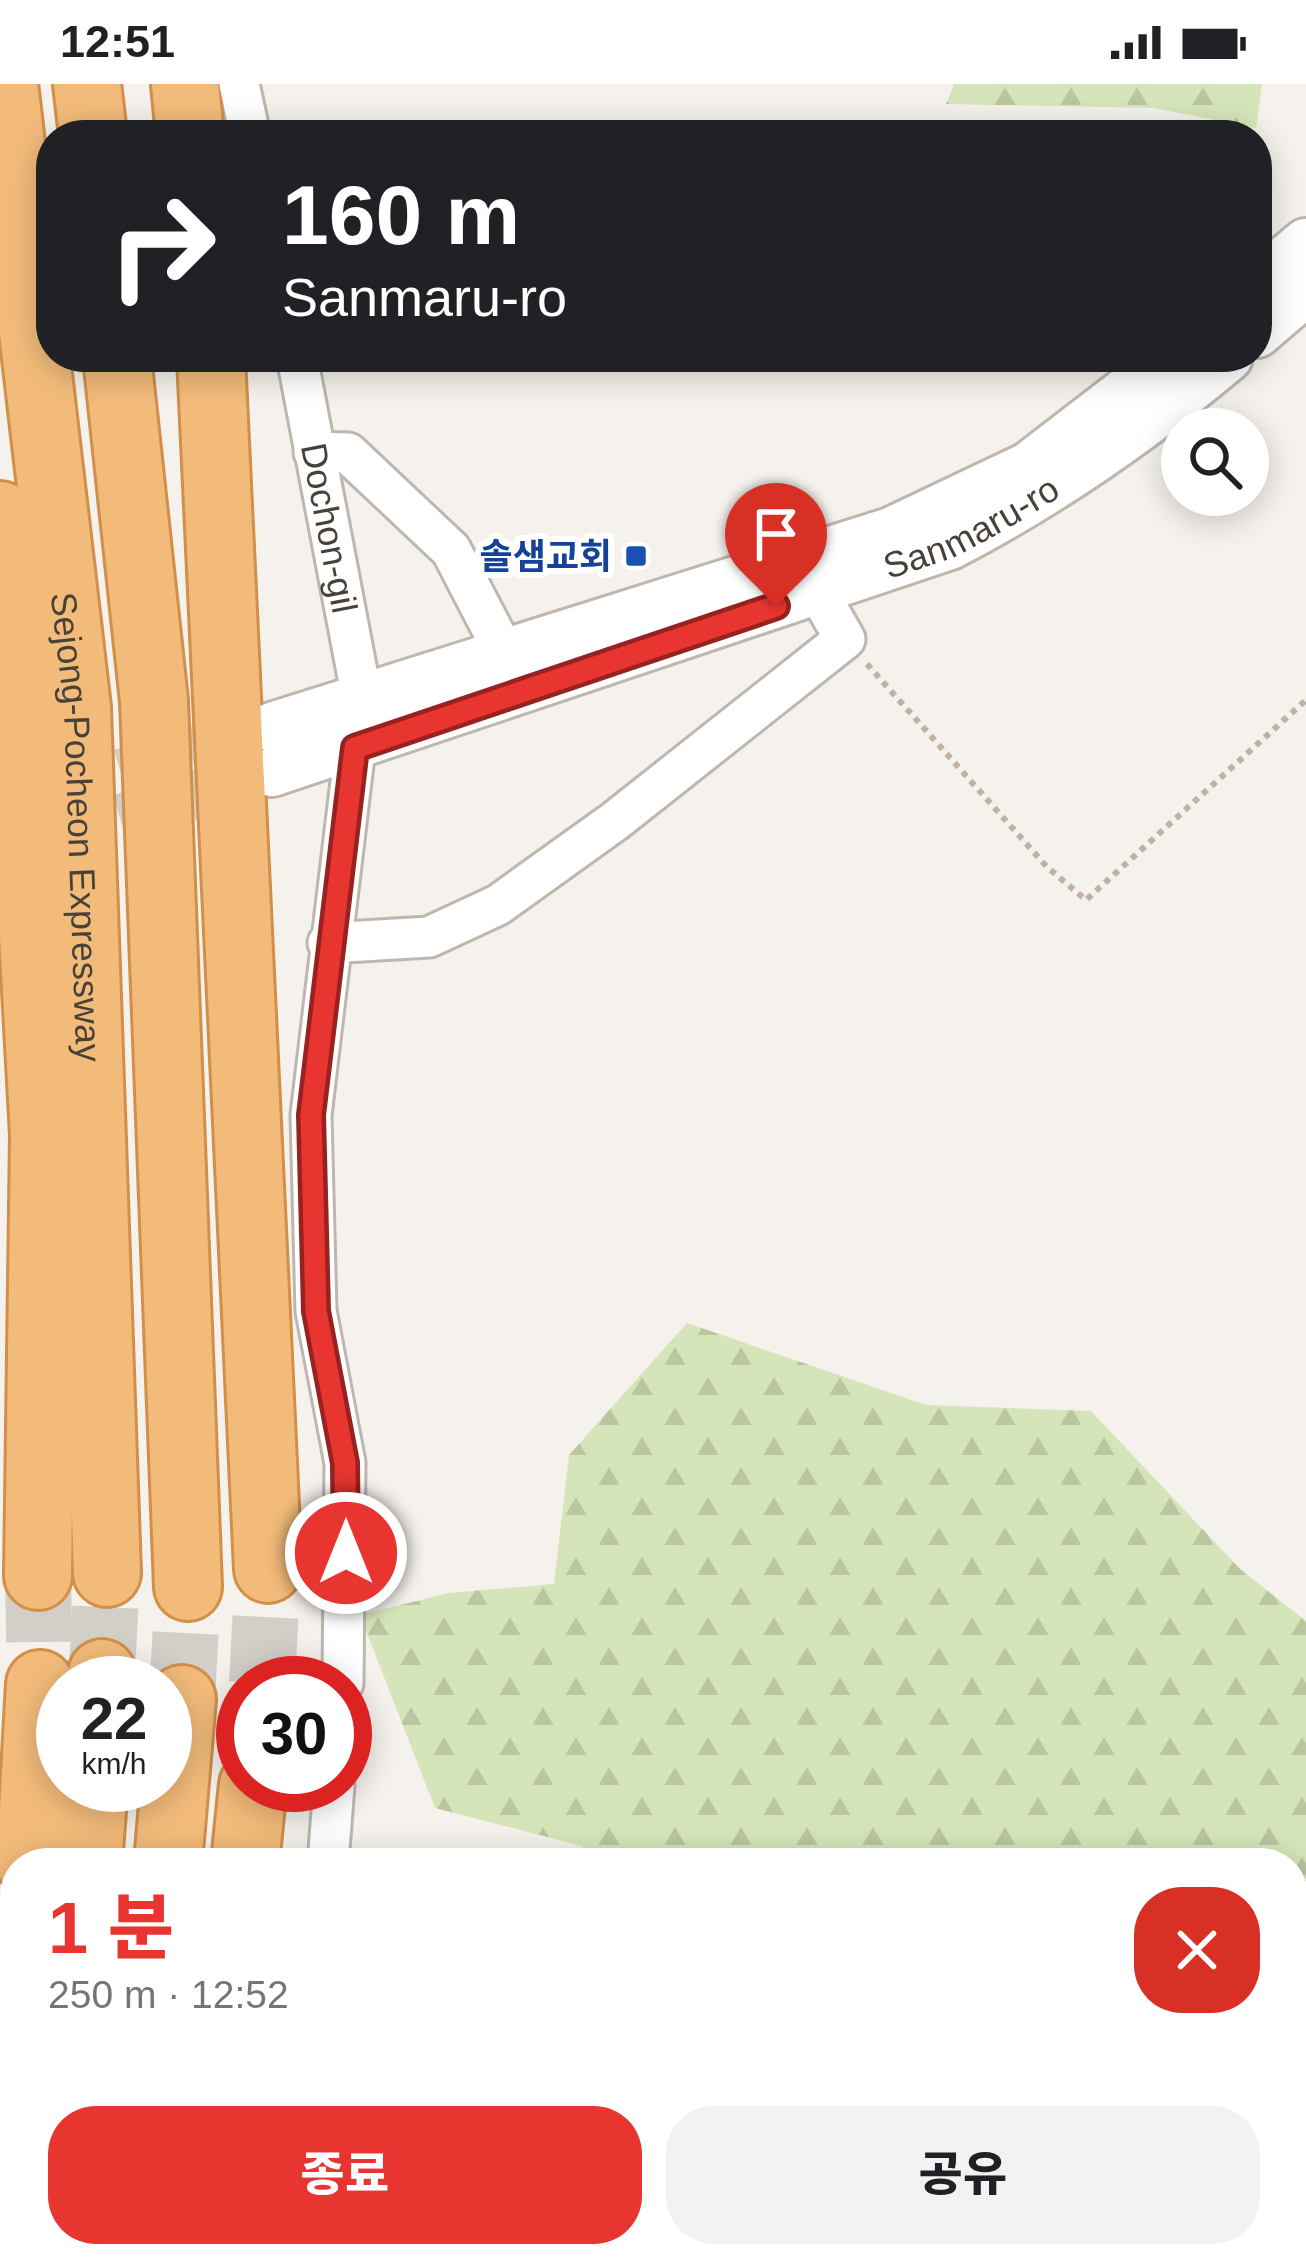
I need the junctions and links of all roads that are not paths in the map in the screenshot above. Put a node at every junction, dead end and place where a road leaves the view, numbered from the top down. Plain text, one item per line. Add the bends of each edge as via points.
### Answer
1 (4, 84) edge
2 (87, 84) edge
3 (185, 84) edge
4 (239, 84) edge
5 (91, 120) edge
6 (189, 120) edge
7 (247, 120) edge
8 (1306, 242) edge
9 (1272, 271) edge
10 (1306, 291) edge
11 (1272, 320) edge
12 (36, 358) edge
13 (38, 372) edge
14 (119, 372) edge
15 (212, 372) edge
16 (300, 372) edge
17 (1152, 372) edge
18 (1210, 372) edge
19 (314, 452) junction
20 (0, 515) edge
21 (809, 576) junction
22 (517, 674) junction
23 (362, 698) junction
24 (355, 748) junction
25 (328, 943) junction
26 (268, 1570) tunnel mouth
27 (107, 1573) tunnel mouth
28 (38, 1576) tunnel mouth
29 (188, 1587) tunnel mouth
30 (343, 1656) edge
31 (44, 1812) edge
32 (92, 1812) edge
33 (172, 1812) edge
34 (250, 1812) edge
35 (332, 1812) edge
36 (34, 1848) edge
37 (89, 1848) edge
38 (169, 1848) edge
39 (247, 1848) edge
40 (329, 1848) edge

1 - 12 highway, Sejong-Pocheon Expressway
2 - 5 highway
3 - 6 highway
4 - 7 street
8 - 9 street
10 - 11 street
13 - 27 highway, Sejong-Pocheon Expressway via 77,709
14 - 29 highway, Sejong-Pocheon Expressway via 154,701
15 - 26 highway
16 - 19 street, Dochon-gil
17 - 21 street, Sanmaru-ro via 1028,467
18 - 21 street, Sanmaru-ro via 1046,496 950,545
19 - 22 street via 348,453 451,550
19 - 23 street, Dochon-gil
20 - 28 highway via 21,718 44,1135
21 - 22 street, Sanmaru-ro
21 - 25 street via 845,639 615,821 498,904 429,937
22 - 23 street, Sanmaru-ro
22 - 24 street, Sanmaru-ro
23 - 24 street, Sanmaru-ro via 272,750
24 - 25 street
25 - 30 street via 311,1115 316,1311 345,1463
31 - 36 highway
32 - 37 highway
33 - 38 highway
34 - 39 highway
35 - 40 street

